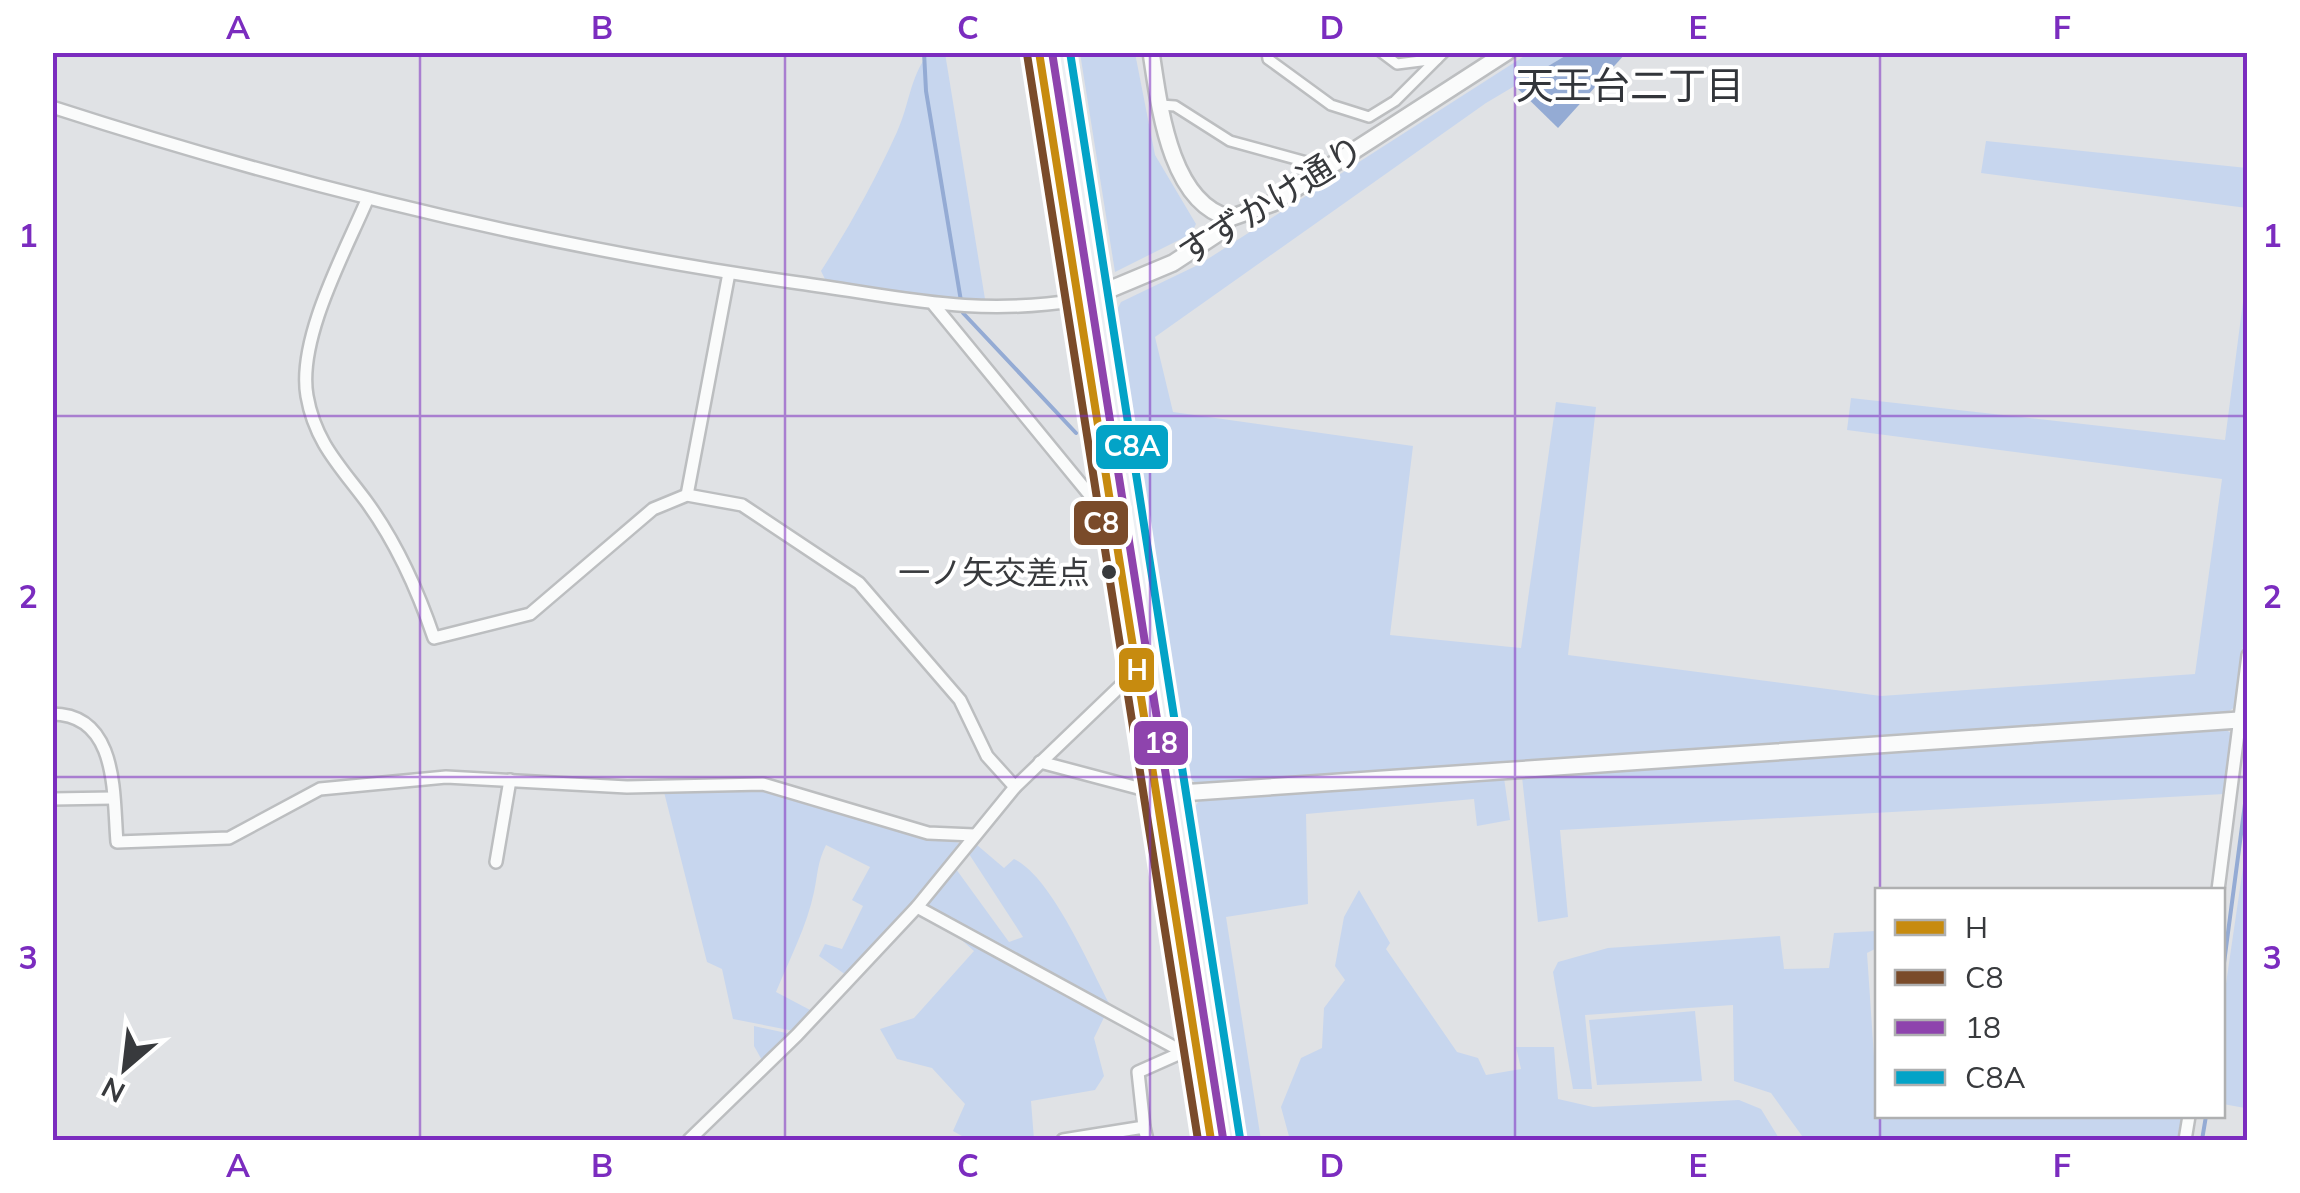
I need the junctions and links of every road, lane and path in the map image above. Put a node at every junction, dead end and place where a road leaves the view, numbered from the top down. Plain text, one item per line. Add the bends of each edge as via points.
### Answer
1 (1039, 52) edge
2 (1057, 52) edge
3 (1151, 52) edge
4 (1267, 52) edge
5 (1381, 52) edge
6 (1507, 52) edge
7 (1440, 56) edge
8 (1160, 104) junction
9 (52, 107) edge
10 (1314, 164) dead end
11 (367, 200) junction
12 (1230, 218) junction
13 (730, 273) junction
14 (1086, 299) junction
15 (934, 305) junction
16 (688, 495) junction
17 (1114, 525) junction
18 (2248, 655) edge
19 (1135, 672) junction
20 (52, 714) edge
21 (2239, 720) junction
22 (1040, 762) junction
23 (510, 780) junction
24 (1015, 786) junction
25 (1166, 794) junction
26 (113, 798) junction
27 (52, 799) edge
28 (974, 835) junction
29 (496, 862) dead end
30 (2218, 888) edge
31 (917, 907) junction
32 (1190, 1052) junction
33 (1144, 1126) junction
34 (689, 1140) edge
35 (1063, 1140) edge
36 (1147, 1140) edge
37 (1211, 1140) edge
38 (1228, 1140) edge

1 - 14 main road
2 - 14 main road
3 - 8 street
4 - 7 street via 1268,60 1331,105 1369,117
5 - 7 street via 1397,64
6 - 12 street, すずかけ通り via 1273,202
8 - 10 street via 1175,106 1230,141
8 - 12 street via 1173,156 1196,196
9 - 11 street
11 - 13 street
11 - 16 street via 317,323 307,397 326,452 368,503 420,595 434,638 530,614 653,510
12 - 14 street, すずかけ通り via 1198,249
13 - 15 street
13 - 16 street
14 - 15 street via 990,310
14 - 17 main road
14 - 25 main road
15 - 17 street
16 - 24 street via 742,505 766,517 859,583 960,700 987,756
17 - 19 main road
18 - 21 street
19 - 22 street
19 - 25 main road
20 - 26 street via 69,716 100,738
21 - 25 street
21 - 30 street
22 - 24 street
22 - 25 street
23 - 26 street via 446,777 320,789 229,838 117,842
23 - 28 street via 627,787 763,784 928,832
23 - 29 street
24 - 28 street
25 - 32 main road
25 - 38 main road
26 - 27 street
28 - 31 street
31 - 32 street
31 - 34 street
32 - 33 street via 1138,1072
32 - 37 main road
33 - 35 street
33 - 36 street

